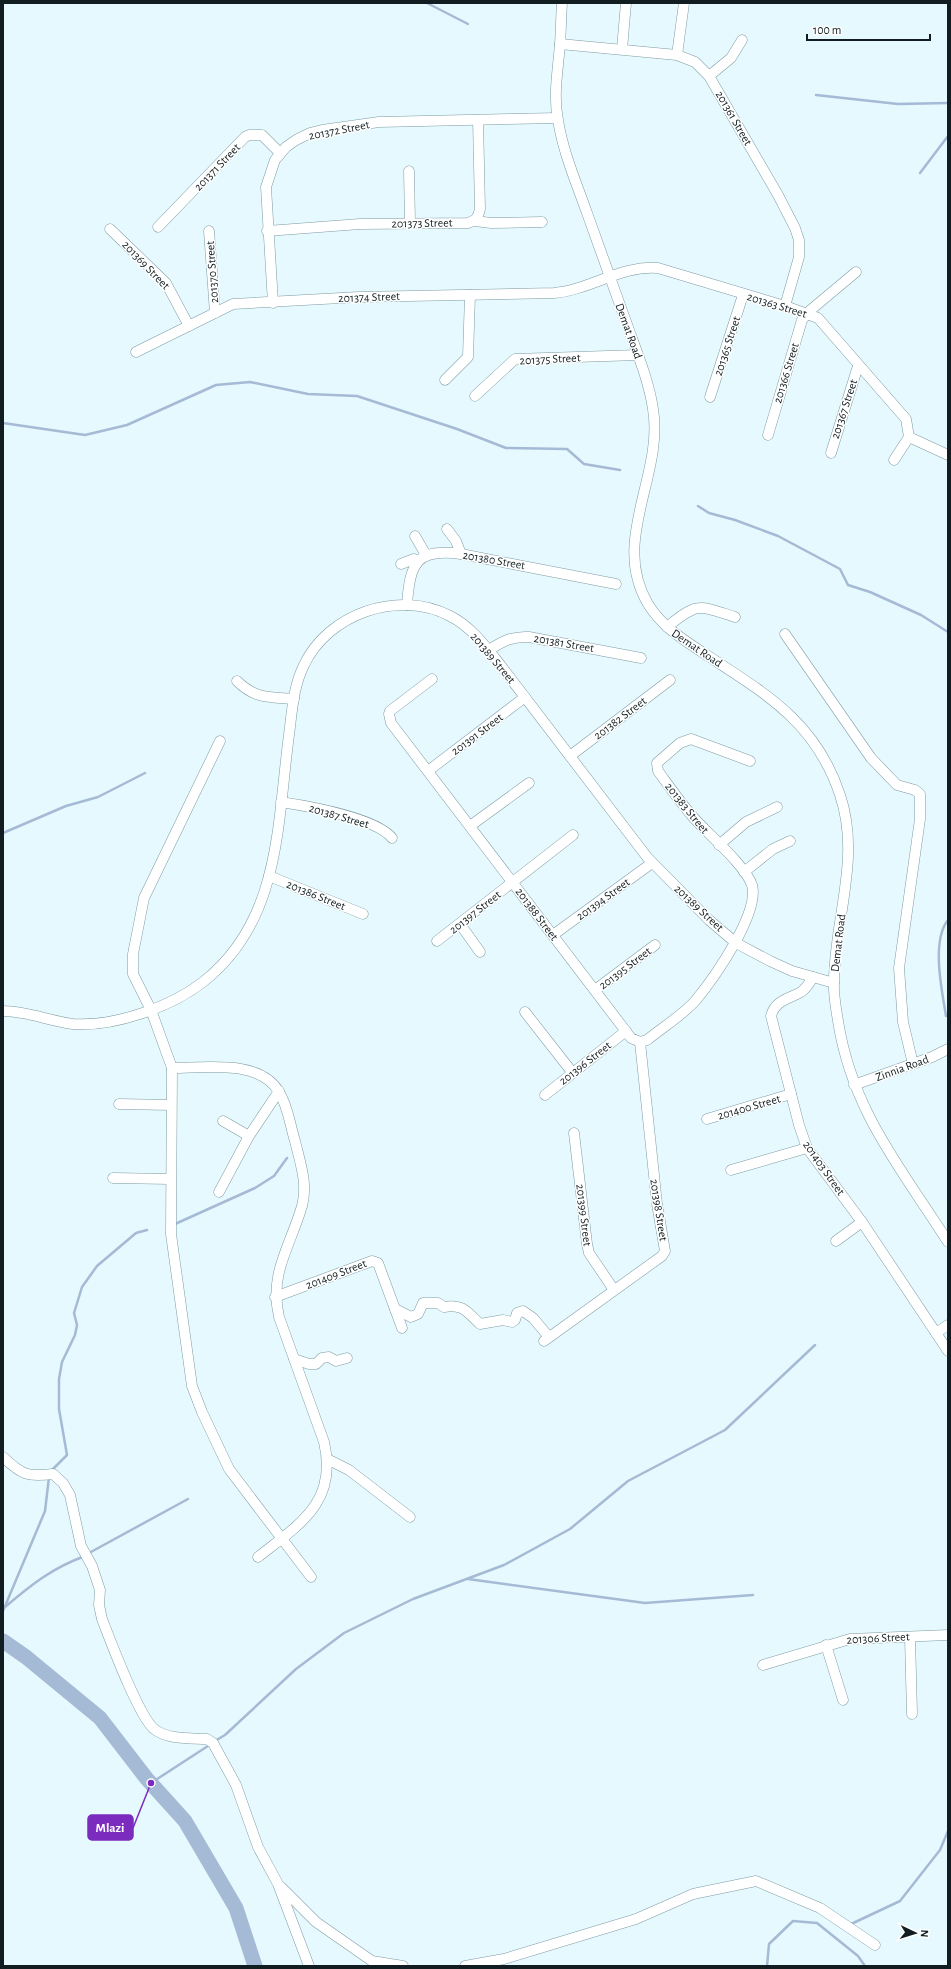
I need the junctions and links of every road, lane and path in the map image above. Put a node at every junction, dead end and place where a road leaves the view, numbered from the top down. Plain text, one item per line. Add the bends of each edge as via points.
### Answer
1 (562, 3) edge
2 (626, 3) edge
3 (684, 3) edge
4 (742, 40) dead end
5 (560, 44) junction
6 (622, 49) junction
7 (677, 55) junction
8 (709, 76) junction
9 (557, 118) junction
10 (478, 120) junction
11 (280, 153) junction
12 (409, 171) dead end
13 (475, 220) junction
14 (542, 222) dead end
15 (410, 223) junction
16 (158, 227) dead end
17 (110, 229) dead end
18 (209, 231) dead end
19 (267, 231) junction
20 (856, 272) dead end
21 (610, 276) junction
22 (470, 295) junction
23 (743, 295) junction
24 (273, 303) junction
25 (785, 306) junction
26 (215, 312) junction
27 (807, 313) junction
28 (189, 326) junction
29 (136, 352) dead end
30 (638, 355) junction
31 (858, 366) junction
32 (445, 380) dead end
33 (475, 396) dead end
34 (710, 397) dead end
35 (768, 435) dead end
36 (909, 437) junction
37 (831, 453) dead end
38 (948, 455) edge
39 (894, 460) dead end
40 (446, 529) dead end
41 (415, 536) dead end
42 (461, 554) junction
43 (426, 555) junction
44 (417, 563) junction
45 (401, 564) dead end
46 (616, 584) dead end
47 (407, 605) junction
48 (735, 617) dead end
49 (667, 627) junction
50 (785, 634) dead end
51 (489, 650) junction
52 (641, 658) dead end
53 (432, 679) dead end
54 (670, 680) dead end
55 (237, 681) dead end
56 (525, 698) junction
57 (294, 699) junction
58 (220, 741) dead end
59 (570, 756) junction
60 (750, 761) dead end
61 (428, 771) junction
62 (529, 783) dead end
63 (280, 802) junction
64 (777, 807) dead end
65 (470, 826) junction
66 (573, 835) dead end
67 (392, 838) dead end
68 (790, 842) dead end
69 (719, 845) junction
70 (652, 862) junction
71 (744, 872) junction
72 (269, 876) junction
73 (512, 881) junction
74 (363, 914) dead end
75 (460, 924) junction
76 (553, 936) junction
77 (437, 941) dead end
78 (736, 943) junction
79 (655, 945) dead end
80 (480, 952) dead end
81 (813, 977) junction
82 (834, 983) junction
83 (595, 990) junction
84 (151, 1010) junction
85 (3, 1011) edge
86 (525, 1012) dead end
87 (626, 1031) junction
88 (640, 1042) junction
89 (948, 1049) edge
90 (913, 1064) junction
91 (172, 1068) junction
92 (572, 1072) junction
93 (854, 1085) junction
94 (279, 1091) junction
95 (791, 1094) junction
96 (544, 1095) dead end
97 (119, 1104) dead end
98 (171, 1105) junction
99 (707, 1119) dead end
100 (223, 1121) dead end
101 (574, 1133) dead end
102 (249, 1136) junction
103 (807, 1148) junction
104 (731, 1170) dead end
105 (113, 1178) dead end
106 (170, 1180) junction
107 (219, 1192) dead end
108 (862, 1222) junction
109 (836, 1241) dead end
110 (948, 1242) edge
111 (614, 1290) junction
112 (275, 1297) junction
113 (395, 1309) junction
114 (948, 1325) edge
115 (402, 1328) dead end
116 (936, 1333) junction
117 (948, 1351) edge
118 (347, 1358) dead end
119 (294, 1359) junction
120 (3, 1457) edge
121 (327, 1459) junction
122 (410, 1517) dead end
123 (283, 1538) junction
124 (258, 1557) dead end
125 (311, 1577) dead end
126 (948, 1635) edge
127 (910, 1637) junction
128 (826, 1645) junction
129 (763, 1665) dead end
130 (843, 1700) dead end
131 (912, 1714) dead end
132 (278, 1884) junction
133 (875, 1945) dead end
134 (310, 1966) edge
135 (403, 1966) edge
136 (465, 1966) edge

1 - 5 street, Demat Road
2 - 6 street
3 - 7 street
4 - 8 street via 731,58
5 - 6 street, 201361 Street
5 - 9 street, Demat Road via 556,83
6 - 7 street, 201361 Street
7 - 8 street, 201361 Street via 694,62
8 - 25 street, 201361 Street via 778,195 799,240 799,257
9 - 10 street, 201372 Street
9 - 21 street, Demat Road via 564,146
10 - 11 street, 201372 Street via 394,121 337,128 310,133
10 - 13 street via 480,209
11 - 16 street, 201371 Street via 262,135 245,137
11 - 19 street, 201372 Street via 271,169 266,187
12 - 15 street
13 - 14 street, 201373 Street via 491,223
13 - 15 street, 201373 Street via 468,223
15 - 19 street, 201373 Street via 354,224
17 - 28 street, 201369 Street via 166,282
18 - 26 street, 201370 Street
19 - 24 street, 201372 Street
20 - 27 street
21 - 22 street, 201374 Street via 562,292
21 - 23 street, 201363 Street via 642,267 658,268
21 - 30 street, Demat Road
22 - 24 street, 201374 Street via 354,297
22 - 32 street via 468,357
23 - 25 street, 201363 Street
23 - 34 street, 201365 Street
24 - 26 street, 201374 Street via 233,304
25 - 27 street, 201363 Street
26 - 28 street, 201374 Street
27 - 31 street, 201363 Street via 825,325
27 - 35 street, 201366 Street via 802,320
28 - 29 street, 201374 Street
30 - 33 street, 201375 Street via 515,359
30 - 49 street, Demat Road via 655,417 652,456 635,528 634,562 646,600
31 - 36 street, 201363 Street via 906,419
31 - 37 street, 201367 Street
36 - 38 street
36 - 39 street
40 - 42 street via 456,541
41 - 43 street
42 - 43 street, 201380 Street via 445,552
42 - 46 street, 201380 Street
43 - 44 street
44 - 45 street via 414,559
44 - 47 street via 410,581
47 - 51 street, 201389 Street via 425,607 450,616 472,631
47 - 57 street, 201389 Street via 374,608 343,622 329,632 303,666
48 - 49 street via 697,607 686,611
49 - 82 street, Demat Road via 784,708 818,748 831,772 846,818 849,860 835,958
50 - 90 street via 871,758 897,785 920,794 920,819 899,968 903,1022
51 - 52 street, 201381 Street via 516,636
51 - 56 street, 201389 Street
53 - 61 street, 201388 Street via 388,714 391,723
54 - 59 street, 201382 Street
55 - 57 street via 257,695
56 - 59 street, 201389 Street
56 - 61 street, 201391 Street
57 - 63 street, 201389 Street
58 - 84 street via 142,905 132,974
59 - 70 street, 201389 Street
60 - 69 street, 201383 Street via 691,739 680,743 657,763 658,771 692,816
61 - 65 street, 201388 Street
62 - 65 street
63 - 67 street, 201387 Street via 325,809 384,829
63 - 72 street, 201389 Street
64 - 69 street via 741,825
65 - 73 street, 201388 Street
66 - 73 street, 201397 Street
68 - 71 street via 773,849
69 - 71 street, 201383 Street
70 - 76 street, 201394 Street
70 - 78 street, 201389 Street via 709,920
71 - 78 street, 201383 Street via 752,886 752,907
72 - 74 street, 201386 Street
72 - 84 street, 201389 Street via 251,927 228,958 204,982 186,994
73 - 75 street, 201397 Street
73 - 76 street, 201388 Street
75 - 77 street, 201397 Street
75 - 80 street
76 - 83 street, 201388 Street
78 - 81 street, 201389 Street via 781,967
78 - 88 street via 696,1000 647,1040
79 - 83 street, 201395 Street
81 - 82 street, 201389 Street
81 - 95 street, 201403 Street via 801,992 775,1007 771,1016
82 - 93 street, Demat Road via 841,1040
83 - 87 street, 201388 Street
84 - 85 street, 201389 Street via 130,1017 88,1024 71,1024 16,1011
84 - 91 street
86 - 92 street
87 - 88 street, 201388 Street via 631,1038
87 - 92 street, 201396 Street
88 - 111 street, 201398 Street via 657,1204 665,1251 662,1256
89 - 90 street, Zinnia Road
90 - 93 street, Zinnia Road
91 - 94 street via 248,1070 266,1077
91 - 98 street
92 - 96 street, 201396 Street
93 - 110 street, Demat Road via 882,1142
94 - 102 street
94 - 112 street via 302,1167 304,1192 302,1206 277,1275
95 - 99 street, 201400 Street
95 - 103 street, 201403 Street
97 - 98 street
98 - 106 street
100 - 102 street
101 - 111 street, 201399 Street via 589,1253
102 - 107 street
103 - 104 street
103 - 108 street, 201403 Street
105 - 106 street
106 - 123 street via 171,1234 192,1386 229,1469
108 - 109 street
108 - 116 street, 201403 Street
111 - 113 street, 201398 Street via 546,1339 533,1318 523,1311 517,1313 512,1322 503,1320 480,1324 470,1313 452,1305 423,1303 418,1314 411,1317
112 - 113 street, 201409 Street via 375,1261
112 - 119 street via 279,1317
113 - 115 street, 201409 Street
114 - 116 street
116 - 117 street, 201403 Street
118 - 119 street via 336,1361 329,1357 322,1358 316,1364
119 - 121 street via 324,1442
120 - 132 street via 18,1471 35,1476 53,1474 63,1483 70,1495 81,1546 92,1566 100,1590 99,1605 102,1619 142,1714 154,1729 168,1736 207,1739 213,1743 236,1785 258,1847
121 - 122 street via 349,1470
121 - 123 street via 326,1484 318,1502
123 - 124 street
123 - 125 street
126 - 127 street, 201306 Street
127 - 128 street, 201306 Street via 850,1639
127 - 131 street
128 - 129 street, 201306 Street
128 - 130 street
132 - 134 street
132 - 135 street via 316,1922 372,1961
133 - 136 street via 820,1908 756,1881 693,1894 636,1919 511,1956

